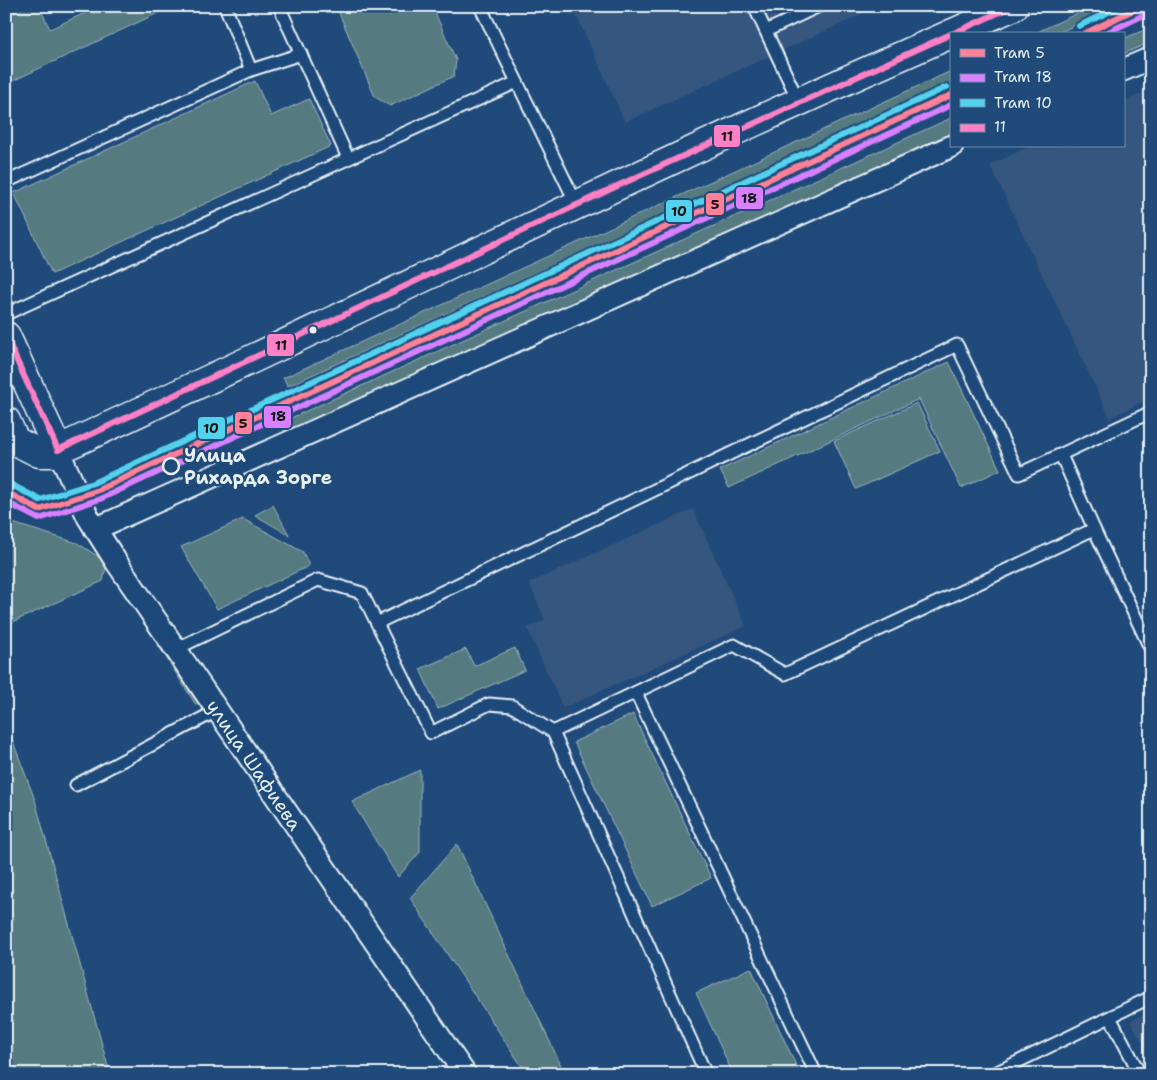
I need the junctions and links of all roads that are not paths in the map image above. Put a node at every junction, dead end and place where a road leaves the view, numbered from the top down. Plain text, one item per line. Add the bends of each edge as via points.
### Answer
1 (225, 6) edge
2 (279, 6) edge
3 (480, 6) edge
4 (754, 6) edge
5 (819, 6) edge
6 (1014, 6) edge
7 (766, 31) junction
8 (956, 32) edge
9 (950, 34) edge
10 (301, 54) junction
11 (1151, 58) edge
12 (251, 70) junction
13 (1124, 70) edge
14 (517, 82) junction
15 (798, 100) junction
16 (950, 147) edge
17 (348, 158) junction
18 (6, 182) edge
19 (576, 203) junction
20 (6, 314) edge
21 (6, 336) edge
22 (1151, 412) edge
23 (6, 421) edge
24 (58, 450) junction
25 (1061, 455) junction
26 (95, 528) junction
27 (1094, 529) junction
28 (377, 623) junction
29 (176, 649) junction
30 (1151, 650) edge
31 (636, 693) junction
32 (218, 710) junction
33 (553, 732) junction
34 (76, 785) dead end
35 (1151, 997) edge
36 (1110, 1017) junction
37 (465, 1074) edge
38 (706, 1074) edge
39 (816, 1074) edge
40 (993, 1074) edge
41 (1140, 1074) edge

1 - 12 lane
2 - 10 lane
3 - 14 lane
4 - 7 lane
5 - 7 lane
6 - 8 street
7 - 15 lane
9 - 15 street
10 - 12 lane
10 - 17 lane
11 - 13 street
12 - 18 lane
14 - 17 lane
14 - 19 lane
15 - 19 street
16 - 26 street
17 - 20 lane
19 - 24 street
21 - 24 street, улица Шафиева
22 - 25 lane
23 - 24 street via 15,441 40,453
24 - 26 street, улица Шафиева
25 - 27 lane
25 - 28 lane via 1019,474 957,345
26 - 29 street, улица Шафиева
27 - 30 lane
27 - 31 lane via 785,674 734,645
28 - 29 lane via 362,593 318,580
28 - 33 lane via 431,734 489,704 512,706
29 - 32 street, улица Шафиева
31 - 33 lane
31 - 39 lane
32 - 34 lane
32 - 37 street, улица Шафиева
33 - 38 lane
35 - 36 lane
36 - 40 lane
36 - 41 lane

